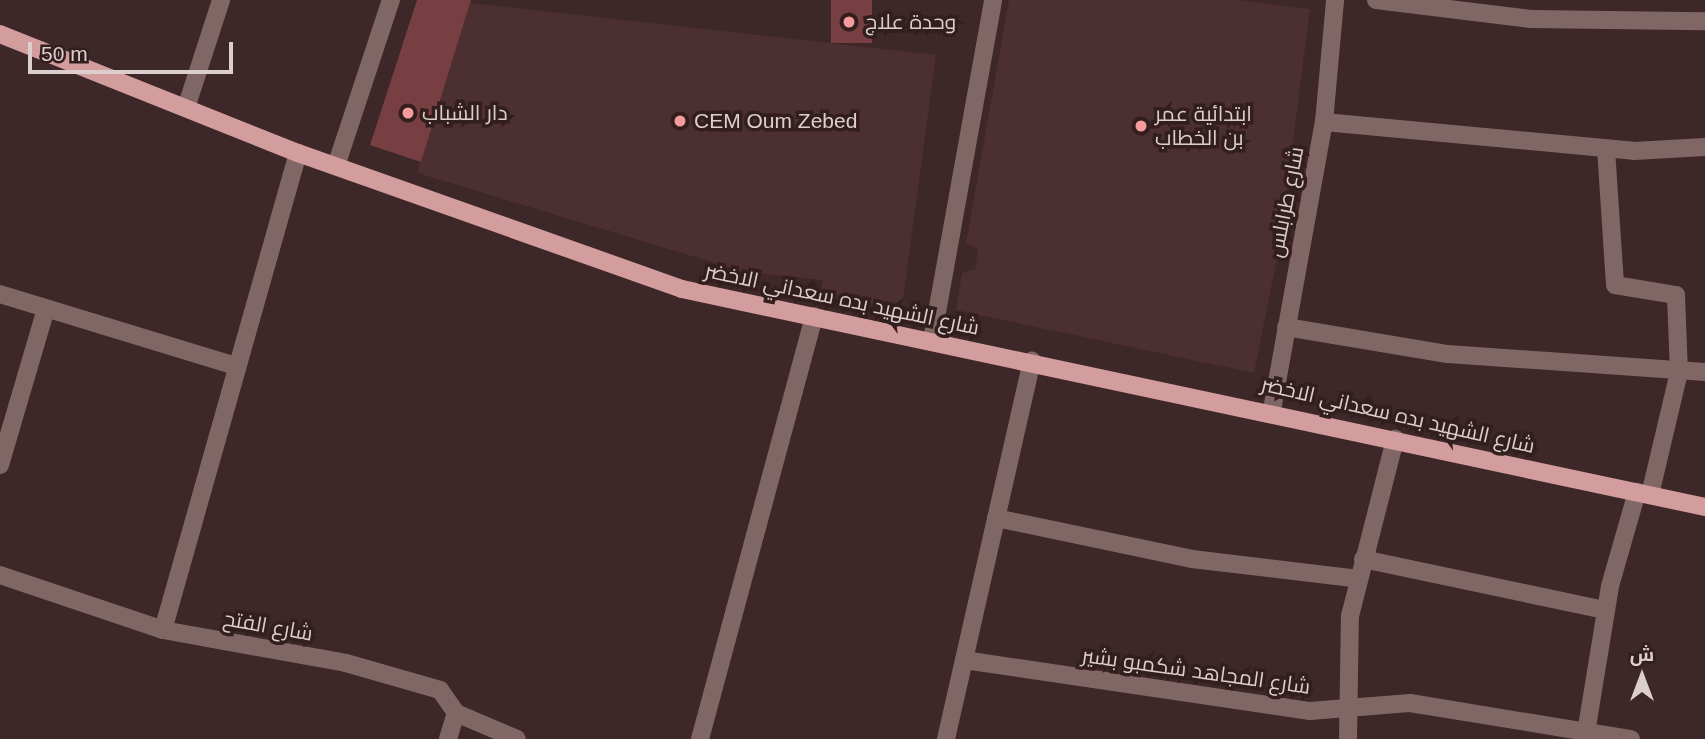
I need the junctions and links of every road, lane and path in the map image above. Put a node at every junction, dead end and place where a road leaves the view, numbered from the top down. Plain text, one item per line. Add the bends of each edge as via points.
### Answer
1 (221, 0) edge
2 (391, 0) edge
3 (993, 0) edge
4 (1335, 0) edge
5 (1376, 0) edge
6 (1705, 21) edge
7 (0, 34) edge
8 (186, 108) junction
9 (1324, 122) junction
10 (1705, 146) edge
11 (1606, 149) junction
12 (298, 153) junction
13 (336, 166) junction
14 (0, 294) edge
15 (46, 309) junction
16 (814, 316) junction
17 (1286, 327) junction
18 (932, 340) junction
19 (1032, 361) junction
20 (236, 366) junction
21 (1679, 372) junction
22 (1705, 372) edge
23 (1272, 410) junction
24 (1395, 439) junction
25 (0, 465) edge
26 (1643, 493) junction
27 (1705, 507) edge
28 (996, 518) junction
29 (1363, 559) junction
30 (0, 575) edge
31 (1359, 579) junction
32 (1605, 610) junction
33 (163, 630) junction
34 (964, 660) junction
35 (1348, 708) junction
36 (456, 713) junction
37 (1586, 736) edge
38 (448, 739) edge
39 (517, 739) edge
40 (699, 739) edge
41 (946, 739) edge
42 (1348, 739) edge
43 (1631, 739) edge

1 - 8 street
2 - 13 street
3 - 18 street
4 - 9 street, شارع طرابلس
5 - 6 street via 1531,19
7 - 8 main road, شارع الشهيد بده سعداني الاخضر
8 - 12 main road, شارع الشهيد بده سعداني الاخضر
9 - 11 street
9 - 17 street, شارع طرابلس
10 - 11 street
11 - 21 street via 1612,278 1620,288 1676,295
12 - 13 main road, شارع الشهيد بده سعداني الاخضر
12 - 20 street
13 - 16 main road, شارع الشهيد بده سعداني الاخضر via 682,289
14 - 15 street
15 - 20 street
15 - 25 street
16 - 18 main road, شارع الشهيد بده سعداني الاخضر
16 - 40 street
17 - 21 street via 1448,354
17 - 23 street, شارع طرابلس
18 - 19 main road, شارع الشهيد بده سعداني الاخضر
19 - 23 main road, شارع الشهيد بده سعداني الاخضر
19 - 28 street
20 - 33 street
21 - 22 street
21 - 26 street
23 - 24 main road, شارع الشهيد بده سعداني الاخضر
24 - 26 main road, شارع الشهيد بده سعداني الاخضر
24 - 29 street
26 - 27 main road, شارع الشهيد بده سعداني الاخضر
26 - 32 street
28 - 31 street via 1192,559
28 - 34 street
29 - 31 street
29 - 32 street
30 - 33 street, شارع الفتح
31 - 35 street via 1350,616
32 - 37 street
33 - 36 street, شارع الفتح via 346,663 440,690
34 - 35 street, شارع المجاهد شكمبو بشير via 1310,711
34 - 41 street
35 - 37 street, شارع المجاهد شكمبو بشير via 1410,703
35 - 42 street
36 - 38 street
36 - 39 street, شارع الفتح
37 - 43 street, شارع المجاهد شكمبو بشير

